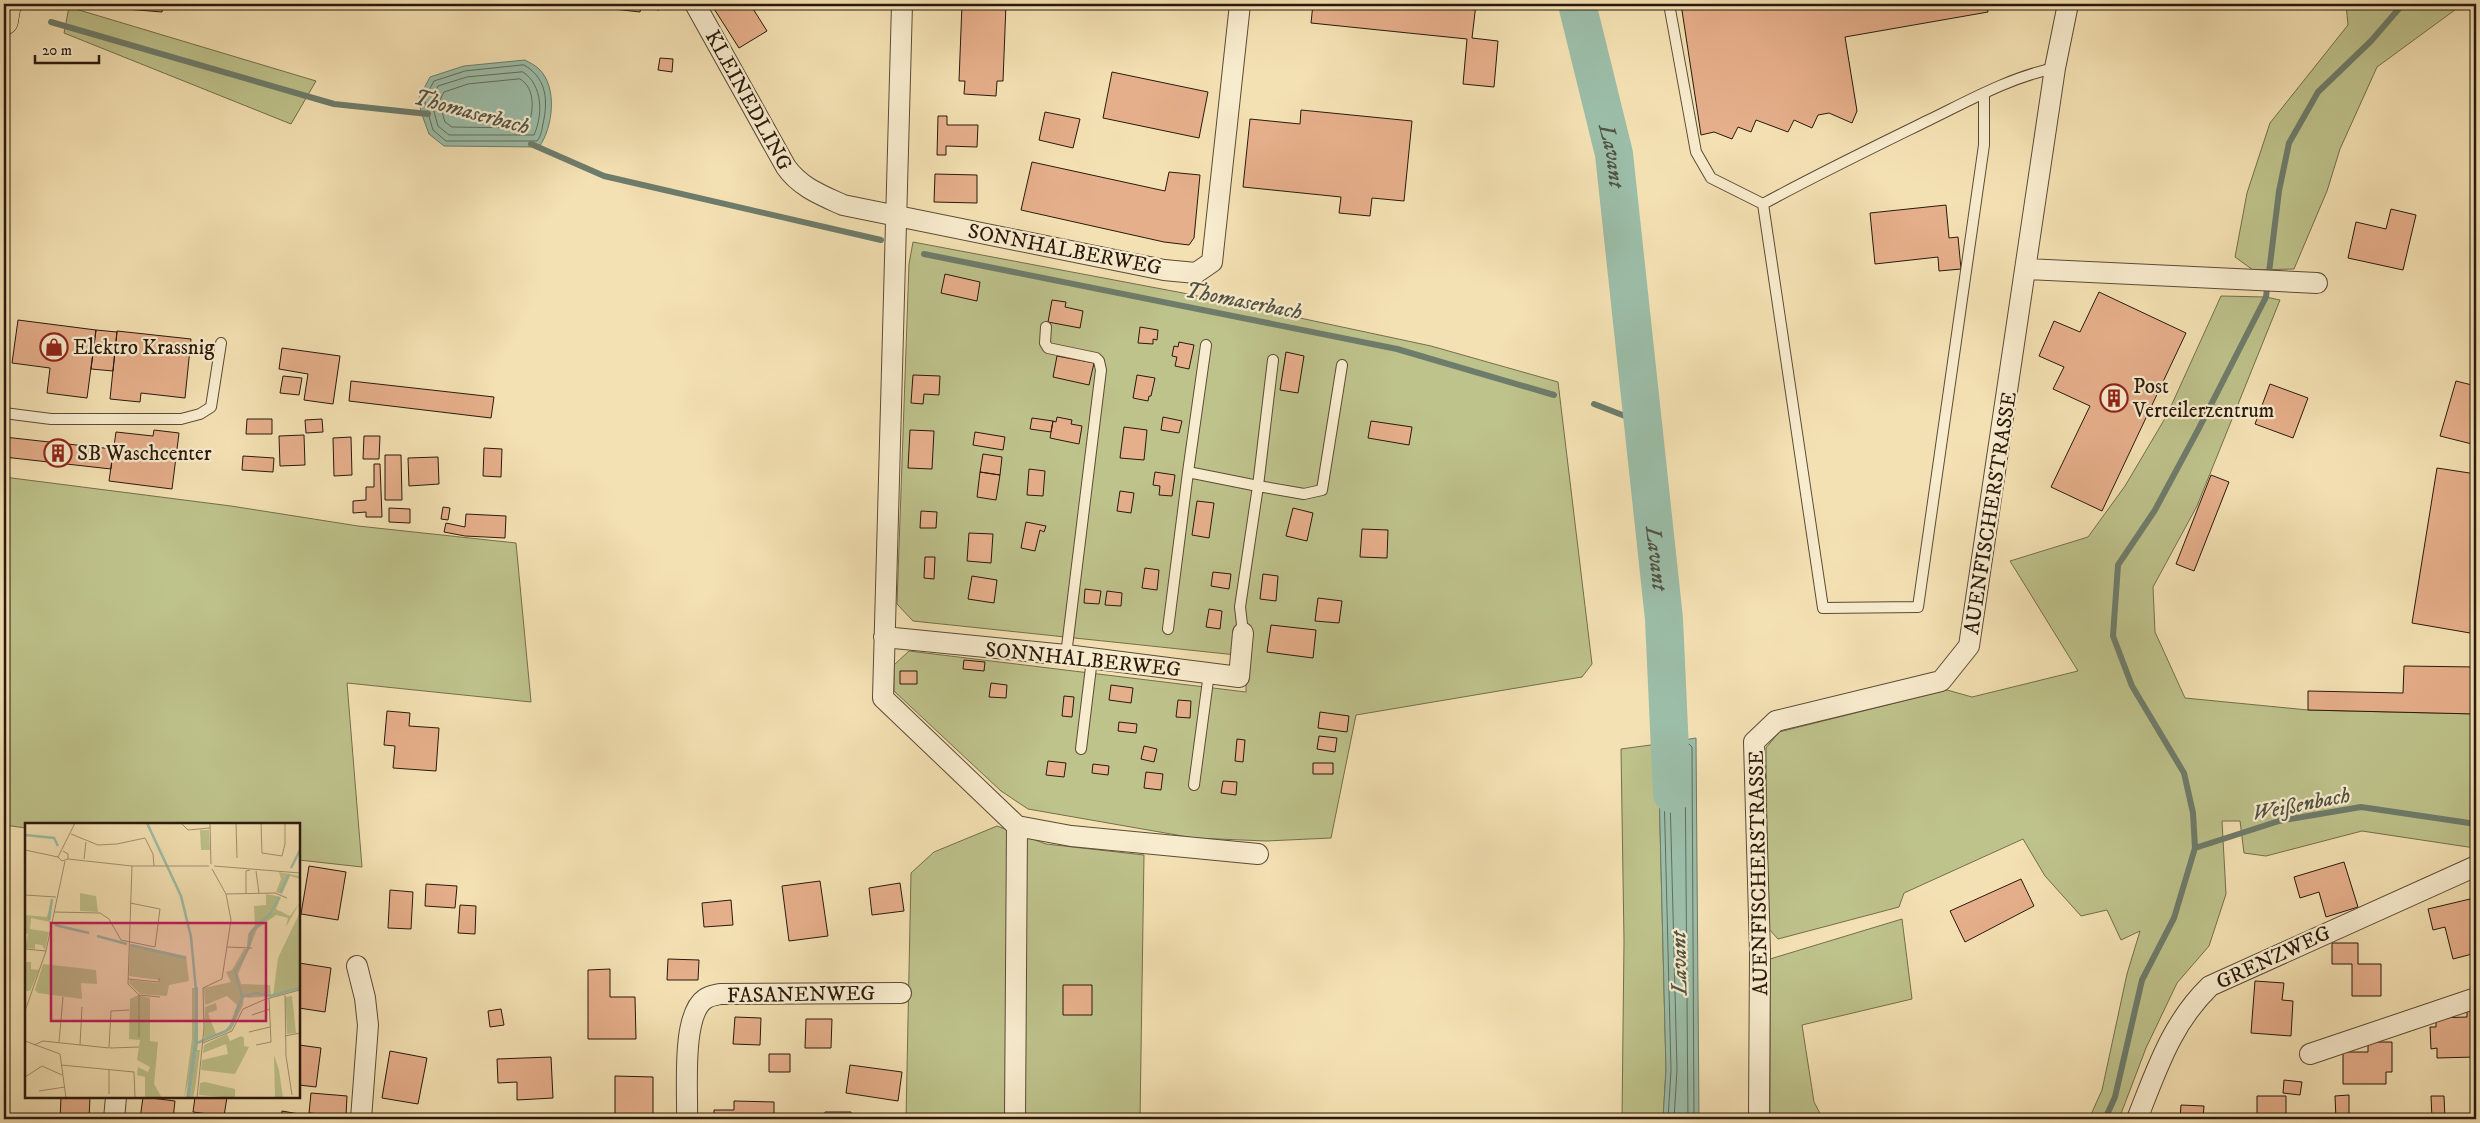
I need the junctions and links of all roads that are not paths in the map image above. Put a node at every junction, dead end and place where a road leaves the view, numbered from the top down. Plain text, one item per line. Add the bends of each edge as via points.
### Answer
1 (7, 4) edge
2 (695, 4) edge
3 (902, 4) edge
4 (1240, 4) edge
5 (1669, 4) edge
6 (2068, 4) edge
7 (4, 20) edge
8 (2056, 68) junction
9 (1984, 93) junction
10 (1763, 204) junction
11 (896, 215) junction
12 (2026, 269) junction
13 (2317, 284) dead end
14 (1046, 327) dead end
15 (221, 343) dead end
16 (1206, 345) dead end
17 (1273, 360) dead end
18 (1342, 365) dead end
19 (4, 413) edge
20 (1188, 472) junction
21 (1258, 486) junction
22 (1168, 629) dead end
23 (1243, 632) joint
24 (884, 637) junction
25 (1066, 655) junction
26 (1092, 659) junction
27 (1209, 673) junction
28 (1081, 749) dead end
29 (1194, 785) dead end
30 (1017, 826) junction
31 (1258, 854) dead end
32 (2476, 866) edge
33 (357, 966) dead end
34 (901, 993) dead end
35 (2476, 998) edge
36 (2310, 1054) dead end
37 (116, 1098) edge
38 (114, 1119) edge
39 (361, 1119) edge
40 (687, 1119) edge
41 (1015, 1119) edge
42 (1759, 1119) edge
43 (2137, 1119) edge

1 - 7 main road
2 - 11 street, KLEINEDLING via 795,180 843,205
3 - 11 street
4 - 11 street, SONNHALBERWEG via 1212,262 1196,272 1164,270
5 - 10 lane via 1696,152 1711,178
6 - 8 street, AUENFISCHERSTRASSE
8 - 9 lane
8 - 12 street, AUENFISCHERSTRASSE
9 - 10 lane
9 - 10 lane via 1984,145 1918,606 1823,608
11 - 24 street
12 - 13 street
12 - 42 street, AUENFISCHERSTRASSE via 1970,646 1941,681 1776,721 1754,742 1760,952
14 - 25 lane via 1045,343 1048,348 1096,358 1101,370
15 - 19 lane via 211,407 192,416 180,419 50,419
16 - 20 lane
17 - 21 lane
18 - 21 lane via 1322,490 1304,494
20 - 21 lane
20 - 22 lane
21 - 23 lane via 1240,607
23 - 27 street, SONNHALBERWEG via 1239,676
24 - 25 street, SONNHALBERWEG
24 - 30 street via 883,698
25 - 26 street, SONNHALBERWEG
26 - 27 street, SONNHALBERWEG
26 - 28 lane
27 - 29 lane
30 - 31 street via 1070,836
30 - 41 street
32 - 43 street, GRENZWEG via 2210,986 2191,1004 2175,1028
33 - 39 street via 368,1025
34 - 40 street, FASANENWEG via 720,994 705,999 696,1011 689,1035
35 - 36 street
37 - 38 street

